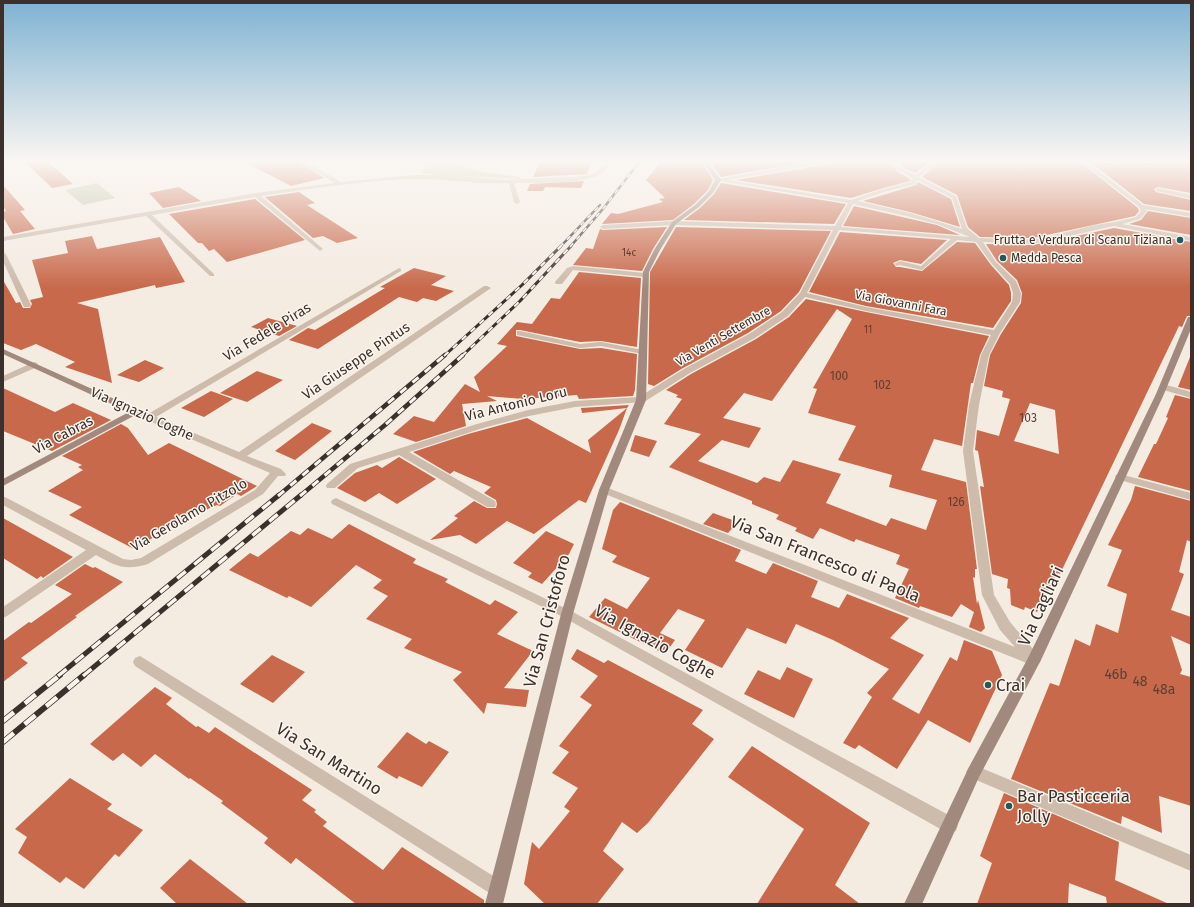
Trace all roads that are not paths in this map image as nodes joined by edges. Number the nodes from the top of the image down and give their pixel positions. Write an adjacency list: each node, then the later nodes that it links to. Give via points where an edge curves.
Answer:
1 (209, 203): 9 (street)
2 (266, 203): 20 (street)
3 (700, 203): 11 (street, Via San Cristoforo)
4 (850, 203): 14 (street, Via Venti Settembre)
5 (858, 203): 15 (street, via 901,212)
6 (957, 203): 15 (street, via 960,218)
7 (1137, 203): 8 (street)
8 (1141, 206): 10 (street); 12 (street, via 1144,211 1138,218)
9 (148, 214): 17 (street); 25 (street)
10 (1191, 215)
11 (674, 223): 13 (street); 14 (street); 24 (street, Via San Cristoforo)
12 (1114, 224): 18 (street); 19 (street, via 1032,242)
13 (602, 227)
14 (837, 229): 16 (street); 28 (street, Via Venti Settembre)
15 (969, 234): 19 (street)
16 (956, 238): 19 (street); 22 (street, via 922,268)
17 (3, 239)
18 (1191, 239)
19 (978, 240): 32 (street, via 994,263 1013,283 1016,293 1016,302)
20 (320, 249)
21 (3, 254): 29 (street)
22 (897, 264)
23 (399, 270): 41 (street, Via Fedele Piras)
24 (645, 275): 26 (street, via 573,268 569,269); 34 (street, Via San Cristoforo)
25 (212, 276)
26 (559, 282)
27 (487, 288): 43 (street, Via Giuseppe Pintus)
28 (803, 294): 32 (street, Via Giovanni Fara, via 866,309); 39 (street, Via Venti Settembre, via 785,314 752,336 687,371)
29 (27, 305)
30 (1191, 319): 37 (street, Via Cagliari)
31 (520, 333): 34 (street, via 580,346 601,344)
32 (996, 333): 56 (street, via 985,355 974,405 968,451 988,595 1005,626)
33 (3, 351): 35 (street, Via Ignazio Coghe)
34 (643, 352): 39 (street, Via San Cristoforo)
35 (34, 365): 36 (street); 40 (street, Via Ignazio Coghe)
36 (3, 379)
37 (1163, 387): 38 (street); 45 (street, Via Cagliari)
38 (1191, 395)
39 (641, 400): 42 (street, Via Antonio Loru, via 576,404 528,413); 48 (street, Via San Cristoforo)
40 (136, 412): 41 (street, Via Ignazio Coghe); 46 (street, Via Cabras)
41 (149, 417): 43 (street, Via Ignazio Coghe)
42 (400, 451): 47 (street, Via Antonio Loru, via 354,466); 52 (street)
43 (240, 456): 44 (street, Via Ignazio Coghe)
44 (280, 473): 53 (street, Via Gerolamo Pitzolo, via 259,492 144,561 121,563)
45 (1120, 477): 49 (street); 56 (street, Via Cagliari)
46 (3, 484)
47 (331, 486)
48 (604, 490): 55 (street, Via San Cristoforo); 56 (street, Via San Francesco di Paola)
49 (1191, 497)
50 (3, 500): 53 (street, Via Gerolamo Pitzolo)
51 (336, 502): 55 (street, Via Ignazio Coghe)
52 (491, 504)
53 (94, 550): 54 (street)
54 (3, 613)
55 (566, 614): 59 (street, Via Ignazio Coghe); 61 (street, Via San Cristoforo)
56 (1034, 660): 58 (street, Via Cagliari)
57 (140, 662): 61 (street, Via San Martino)
58 (974, 772): 59 (street, Via Cagliari); 60 (street)
59 (950, 825): 63 (street, Via Cagliari)
60 (1191, 864)
61 (497, 888): 62 (street, Via San Cristoforo)
62 (494, 904)
63 (913, 904)

